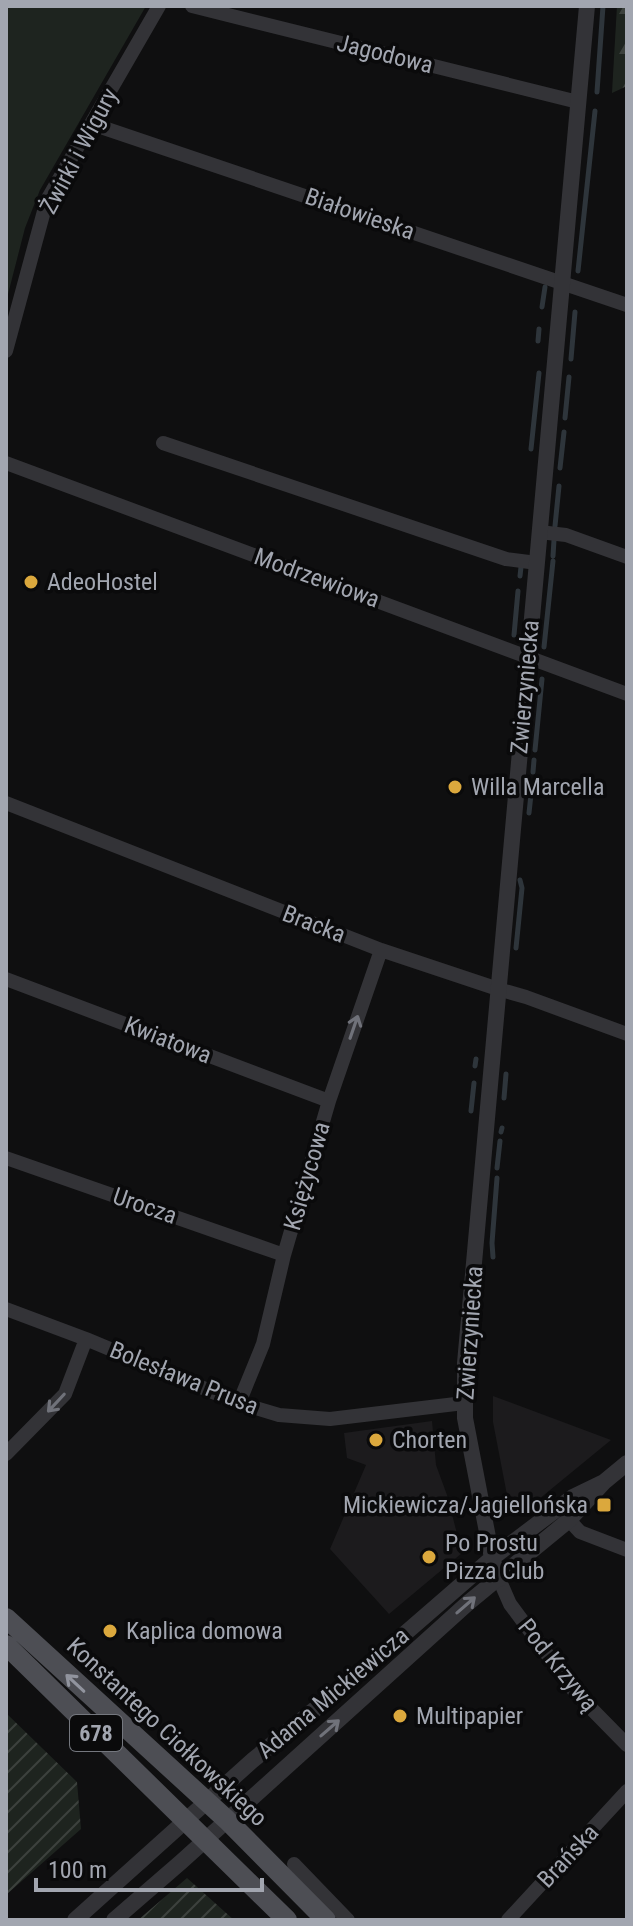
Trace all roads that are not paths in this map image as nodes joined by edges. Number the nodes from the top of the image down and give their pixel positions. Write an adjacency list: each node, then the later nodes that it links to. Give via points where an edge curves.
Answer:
1 (159, 6): 5 (street, Żwirki i Wigury)
2 (192, 6): 4 (street, Jagodowa)
3 (587, 6): 4 (street, Zwierzyniecka)
4 (578, 102): 6 (street, Zwierzyniecka)
5 (92, 124): 6 (street, Białowieska); 8 (street, Żwirki i Wigury, via 47,200)
6 (562, 282): 7 (street, Białowieska); 11 (street, Zwierzyniecka)
7 (627, 305)
8 (6, 351)
9 (163, 443): 13 (street, via 506,559)
10 (6, 463): 14 (street, Modrzewiowa)
11 (539, 532): 12 (street, via 566,535); 13 (street, Zwierzyniecka)
12 (627, 557)
13 (537, 563): 14 (street, Zwierzyniecka)
14 (528, 656): 15 (street, Modrzewiowa); 19 (street, Zwierzyniecka)
15 (627, 694)
16 (6, 803): 17 (street, Bracka)
17 (381, 950): 19 (street, Bracka); 21 (street, Księżycowa, one-way to 17)
18 (6, 979): 21 (street, Kwiatowa)
19 (498, 989): 20 (street, Bracka); 27 (street, Zwierzyniecka)
20 (627, 1034)
21 (329, 1101): 23 (street, Księżycowa)
22 (6, 1158): 23 (street, Urocza)
23 (284, 1255): 26 (street, Księżycowa, via 263,1344)
24 (6, 1309): 25 (street, Bolesława Prusa)
25 (86, 1339): 26 (street, Bolesława Prusa); 28 (street, one-way to 28, via 65,1394)
26 (239, 1403): 27 (street, Bolesława Prusa, via 279,1415 330,1419)
27 (464, 1403): 33 (street, Zwierzyniecka)
28 (6, 1454)
29 (627, 1463): 30 (street, Adama Mickiewicza)
30 (604, 1482): 31 (street, Adama Mickiewicza); 33 (street, Adama Mickiewicza, via 573,1497)
31 (569, 1520): 32 (street, via 580,1532); 34 (street, Adama Mickiewicza)
32 (627, 1550)
33 (492, 1558): 34 (street, Zwierzyniecka); 36 (street, Adama Mickiewicza)
34 (499, 1579): 37 (street, Adama Mickiewicza, one-way to 34); 39 (street, Pod Krzywą, via 510,1604 575,1692)
35 (6, 1618): 40 (main road, Konstantego Ciołkowskiego / 678, one-way to 35)
36 (422, 1619): 37 (street, via 433,1622); 41 (street, Adama Mickiewicza)
37 (435, 1633): 43 (street, Adama Mickiewicza, one-way to 37)
38 (6, 1645): 42 (main road, Konstantego Ciołkowskiego / 678)
39 (627, 1745)
40 (155, 1753): 42 (main road, via 151,1770); 45 (main road, Konstantego Ciołkowskiego / 678)
41 (253, 1760): 43 (street, via 258,1778); 45 (street, Adama Mickiewicza)
42 (135, 1770): 46 (main road, Konstantego Ciołkowskiego / 678)
43 (271, 1779): 47 (street, Adama Mickiewicza)
44 (627, 1791): 58 (street, Brańska)
45 (206, 1801): 46 (street, Adama Mickiewicza); 47 (main road, Konstantego Ciołkowskiego / 678)
46 (186, 1820): 48 (main road, Konstantego Ciołkowskiego / 678); 50 (street, Adama Mickiewicza)
47 (227, 1820): 48 (street, Adama Mickiewicza); 49 (main road, Konstantego Ciołkowskiego / 678)
48 (206, 1840): 51 (street, Adama Mickiewicza); 52 (main road, Konstantego Ciołkowskiego / 678)
49 (285, 1867): 52 (main road, via 260,1875); 56 (main road, Konstantego Ciołkowskiego / 678); 57 (street, Konstantego Ciołkowskiego)
50 (132, 1869): 51 (street, via 146,1871); 53 (street, Adama Mickiewicza)
51 (151, 1888): 54 (street, Adama Mickiewicza)
52 (259, 1893): 55 (main road, Konstantego Ciołkowskiego / 678)
53 (75, 1920)
54 (114, 1920)
55 (287, 1920)
56 (326, 1920)
57 (348, 1920)
58 (508, 1920)

